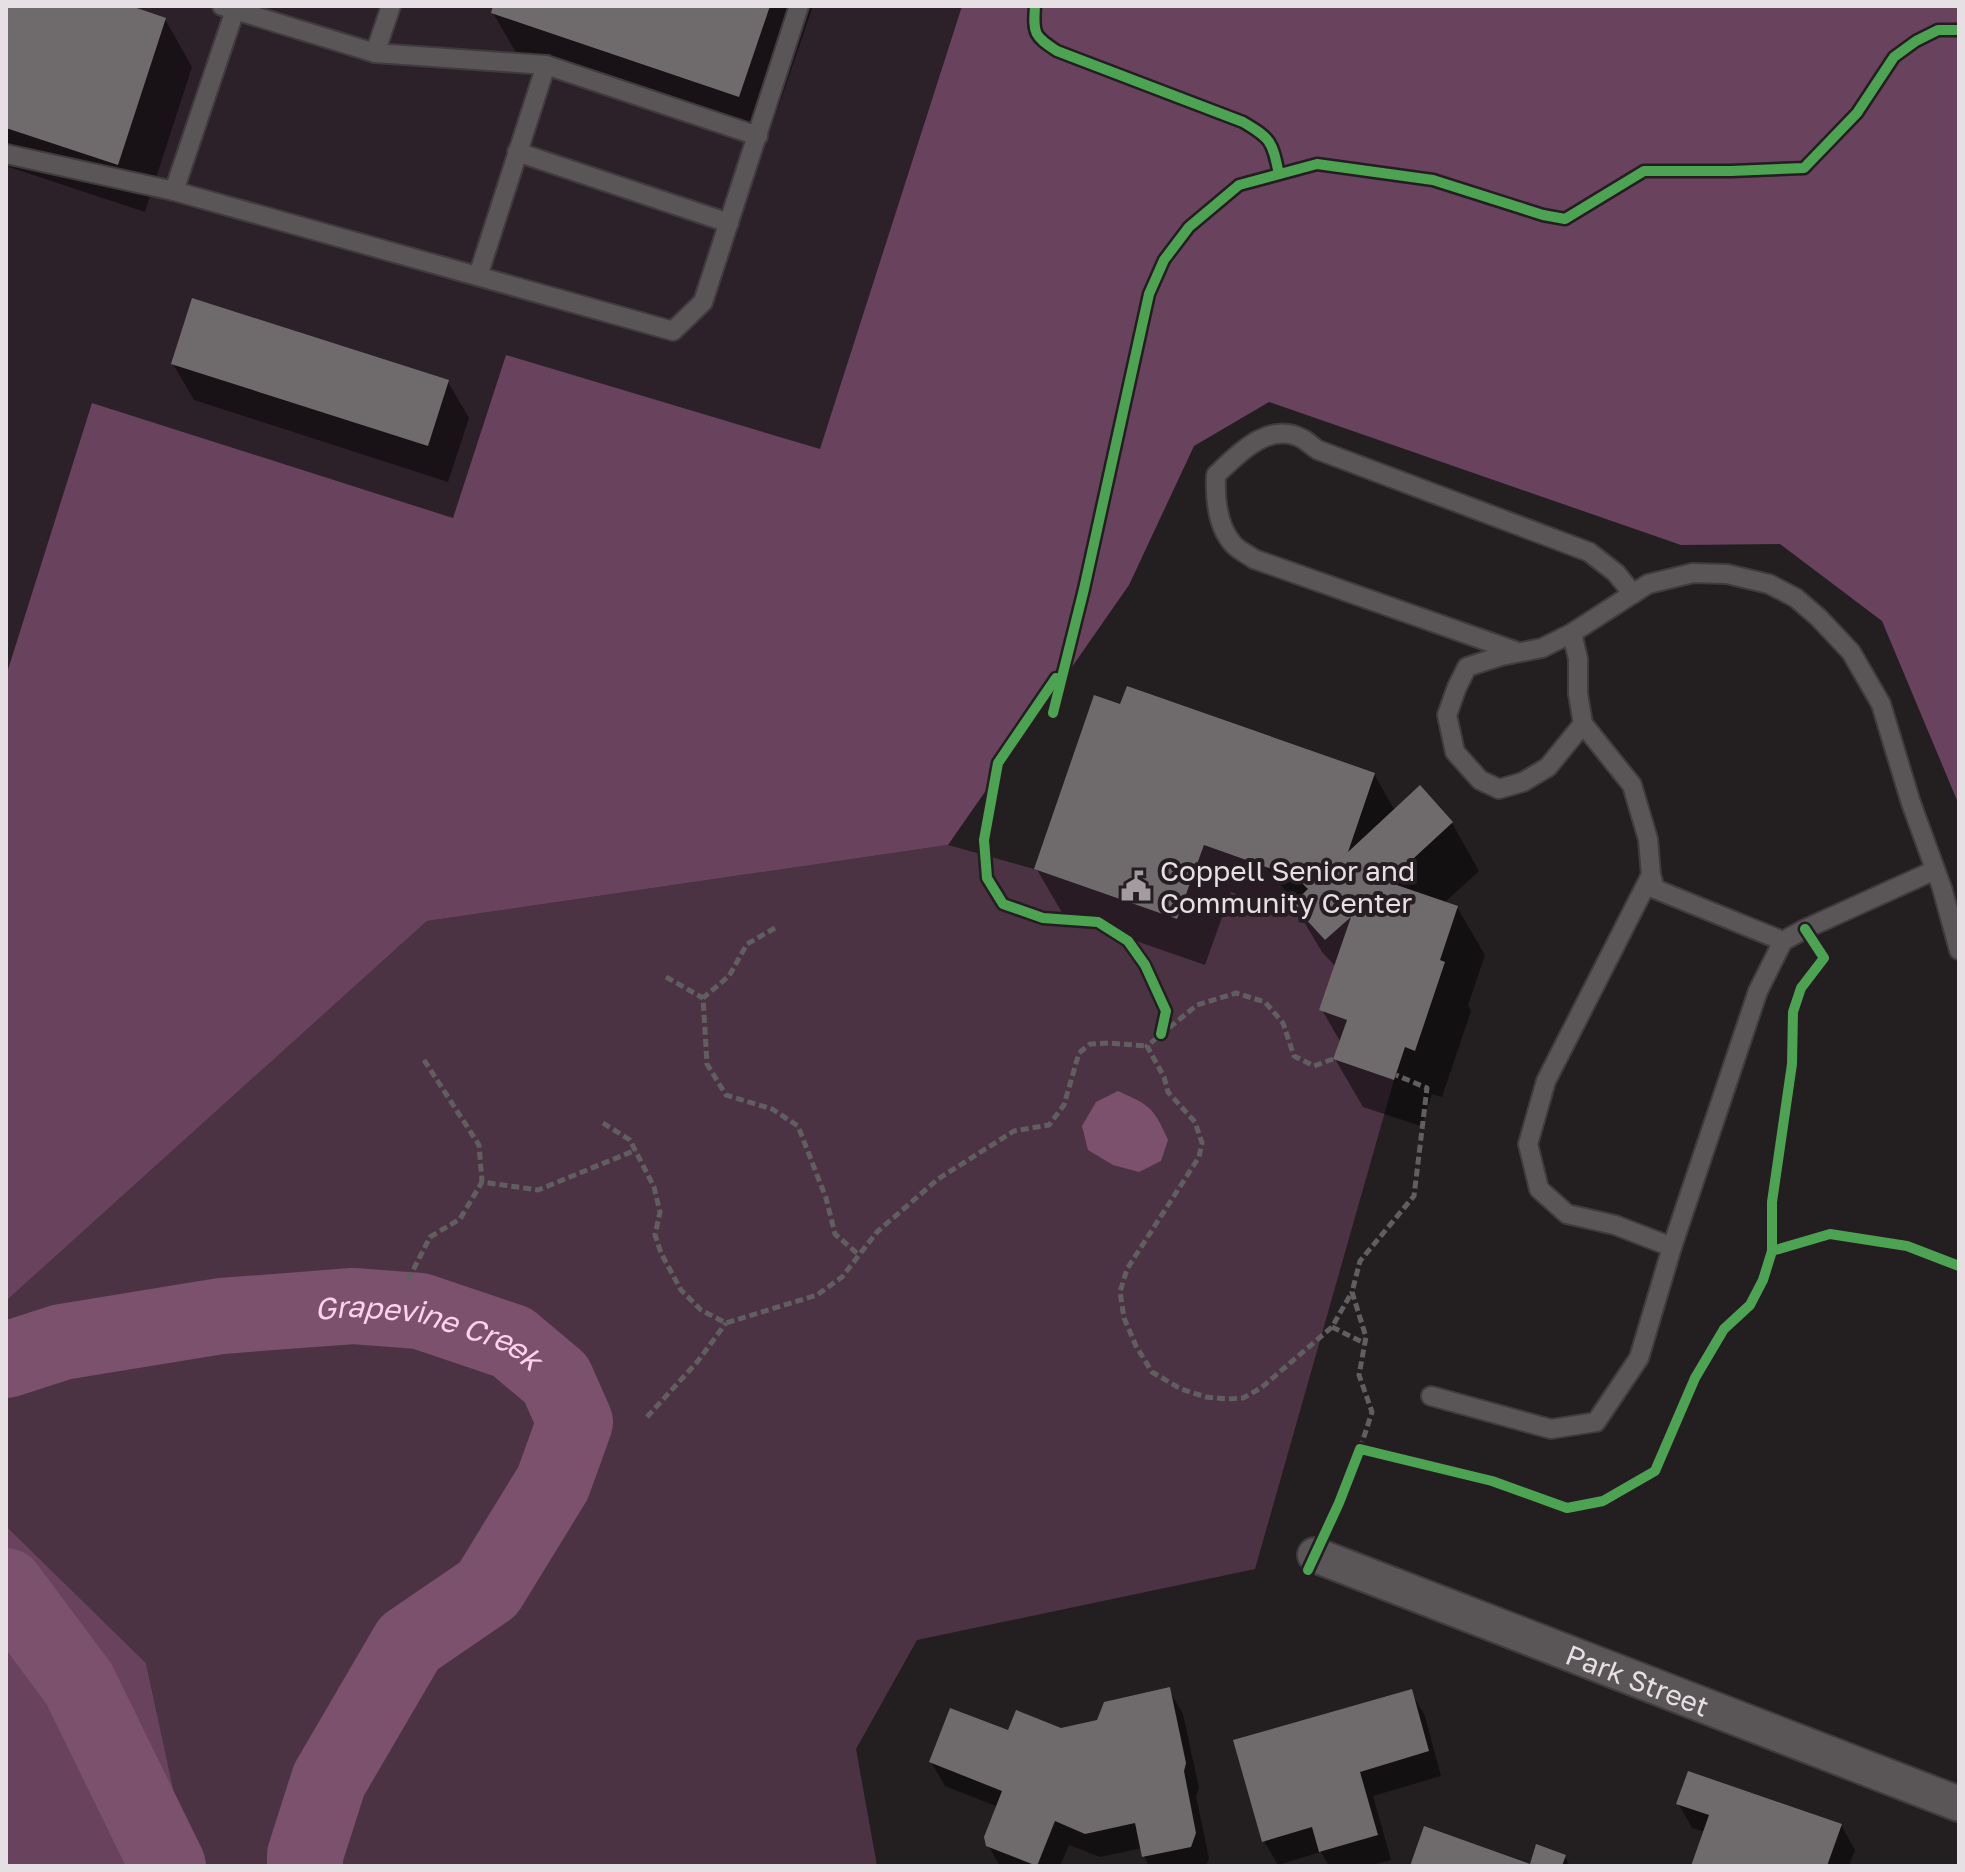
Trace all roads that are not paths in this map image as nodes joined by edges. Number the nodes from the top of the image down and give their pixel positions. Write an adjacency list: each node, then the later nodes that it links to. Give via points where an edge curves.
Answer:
1 (391, 6): 4 (lane)
2 (799, 6): 6 (lane)
3 (228, 8): 4 (lane); 9 (lane)
4 (375, 53): 5 (lane)
5 (546, 65): 6 (lane); 7 (lane)
6 (758, 136): 10 (lane)
7 (517, 152): 10 (lane); 11 (lane)
8 (6, 154): 9 (lane)
9 (174, 191): 11 (lane)
10 (729, 223): 11 (lane, via 703,302 673,331)
11 (478, 276)
12 (1633, 594): 13 (lane); 14 (lane, via 1589,552 1318,450 1301,438 1267,436 1244,448 1216,475 1215,497 1223,525 1233,543 1254,559); 16 (lane, via 1648,584 1693,573 1727,574 1769,584 1819,618 1851,652 1881,704)
13 (1572, 633): 14 (lane); 15 (lane)
14 (1520, 652): 15 (lane, via 1467,667 1447,715 1455,752 1480,780 1499,789 1548,767)
15 (1583, 724): 17 (lane, via 1632,785 1648,839)
16 (1935, 870): 18 (lane); 19 (lane)
17 (1651, 875): 18 (lane, via 1655,889); 20 (lane, via 1546,1081 1528,1144 1539,1189 1567,1214)
18 (1783, 941): 20 (lane, via 1758,991)
19 (1959, 950)
20 (1672, 1247): 21 (lane, via 1639,1358 1596,1422 1551,1429)
21 (1431, 1396)
22 (1315, 1555): 23 (street, Park Street)
23 (1959, 1804)

